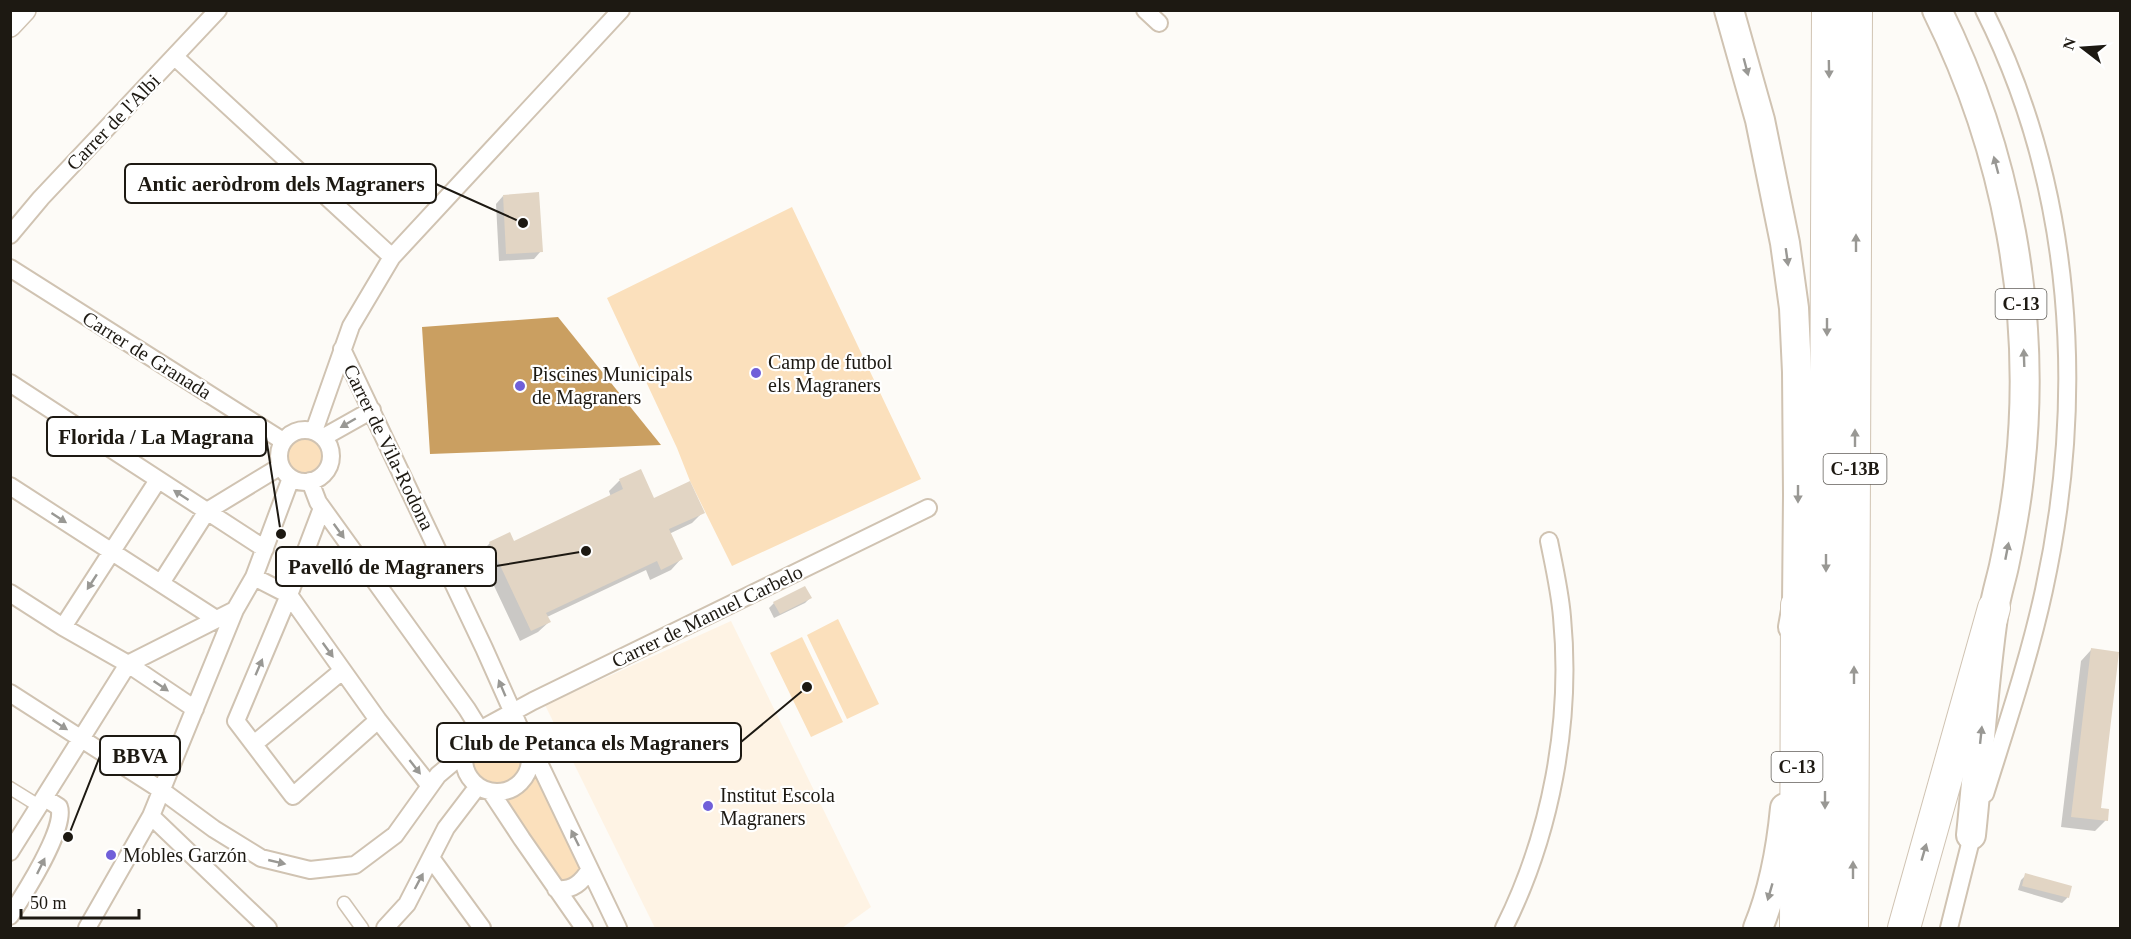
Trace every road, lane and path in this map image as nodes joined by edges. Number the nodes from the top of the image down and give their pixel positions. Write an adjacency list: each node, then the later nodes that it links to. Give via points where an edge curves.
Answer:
1 (25, 10): 11 (street)
2 (218, 10): 12 (street, Carrer de l'Albi)
3 (621, 10): 14 (street)
4 (1145, 10): 10 (street)
5 (1729, 10): 35 (highway, C-13, one-way to 35, via 1762,131 1793,300)
6 (1828, 10): 74 (highway, C-13B, one-way to 74)
7 (1856, 10): 75 (highway, C-13B, one-way to 7)
8 (1937, 10): 36 (highway, C-13, one-way to 8, via 2020,465 2025,396 2022,315 2013,243 1998,173 1970,84)
9 (1984, 10): 57 (street, via 2016,88 2045,182 2063,290 2068,403 2060,496 2044,589 2024,668)
10 (1159, 23)
11 (10, 26)
12 (175, 57): 13 (street, Carrer de l'Albi); 14 (street)
13 (10, 236)
14 (392, 257): 16 (street, via 351,326)
15 (10, 268): 20 (street, Carrer de Granada)
16 (342, 349): 18 (street, Carrer de Vila-Rodona); 19 (street)
17 (10, 383): 22 (street)
18 (372, 410): 19 (street, Carrer de Vila-Rodona, one-way to 19); 44 (street, Carrer de Vila-Rodona, one-way to 18)
19 (319, 434): 20 (street, via 300,430); 23 (street, via 330,447 330,463 325,473)
20 (284, 441): 21 (street, via 279,456)
21 (286, 472): 23 (street, via 300,482); 27 (street); 29 (street)
22 (158, 480): 27 (street, one-way to 22); 30 (street)
23 (310, 481): 25 (street)
24 (10, 486): 30 (street, one-way to 30)
25 (322, 508): 34 (street); 46 (street, one-way to 46)
26 (928, 508): 44 (street, Carrer de Manuel Carbelo)
27 (207, 512): 29 (street); 32 (street)
28 (1549, 541): 71 (street, via 1562,618 1563,721 1541,827)
29 (265, 549): 31 (street)
30 (111, 552): 32 (street); 39 (street, one-way to 39)
31 (254, 577): 34 (street); 37 (street)
32 (161, 584): 38 (street)
33 (10, 593): 39 (street)
34 (288, 595): 41 (street, one-way to 41); 48 (street, one-way to 34, via 236,721)
35 (1797, 605): 72 (highway, one-way to 72, via 1789,651 1787,784 1782,836); 73 (highway, C-13)
36 (1994, 608): 57 (highway, one-way to 36); 76 (highway, C-13, one-way to 36)
37 (235, 610): 38 (street); 43 (street)
38 (216, 619): 40 (street)
39 (63, 627): 40 (street)
40 (128, 664): 43 (street, one-way to 43); 47 (street)
41 (342, 671): 45 (street); 48 (street)
42 (10, 693): 47 (street, one-way to 47)
43 (195, 709): 54 (street)
44 (512, 712): 46 (street, Carrer de Manuel Carbelo); 49 (street, Carrer de Vila-Rodona)
45 (378, 720): 48 (street, via 293,796); 51 (street, one-way to 51)
46 (483, 728): 49 (street, via 508,727 521,735); 50 (street, via 469,740)
47 (81, 739): 54 (street); 55 (street)
48 (254, 744)
49 (527, 745): 53 (street, via 530,763 524,777 513,788 499,792); 60 (street, Carrer de Vila-Rodona, one-way to 49)
50 (463, 754): 51 (street); 53 (street, via 467,776)
51 (430, 786): 54 (street, one-way to 51, via 261,858 310,870 355,865 395,835)
52 (10, 789): 55 (street)
53 (485, 789): 59 (street, via 446,828); 61 (street)
54 (161, 790): 56 (street)
55 (42, 802): 58 (street); 63 (street, one-way to 55, via 41,867 60,818 59,807)
56 (151, 816): 64 (street); 65 (street)
57 (1971, 835): 77 (street)
58 (10, 852)
59 (430, 858): 67 (street, one-way to 59, via 407,904); 68 (street)
60 (590, 869): 61 (street, via 579,884); 70 (street, Carrer de Vila-Rodona)
61 (556, 890): 69 (street)
62 (344, 903): 66 (street)
63 (10, 916)
64 (87, 928)
65 (268, 928)
66 (362, 928)
67 (385, 928)
68 (482, 928)
69 (584, 928)
70 (618, 928)
71 (1504, 928)
72 (1758, 928)
73 (1796, 928)
74 (1824, 928)
75 (1852, 928)
76 (1904, 928)
77 (1949, 928)

